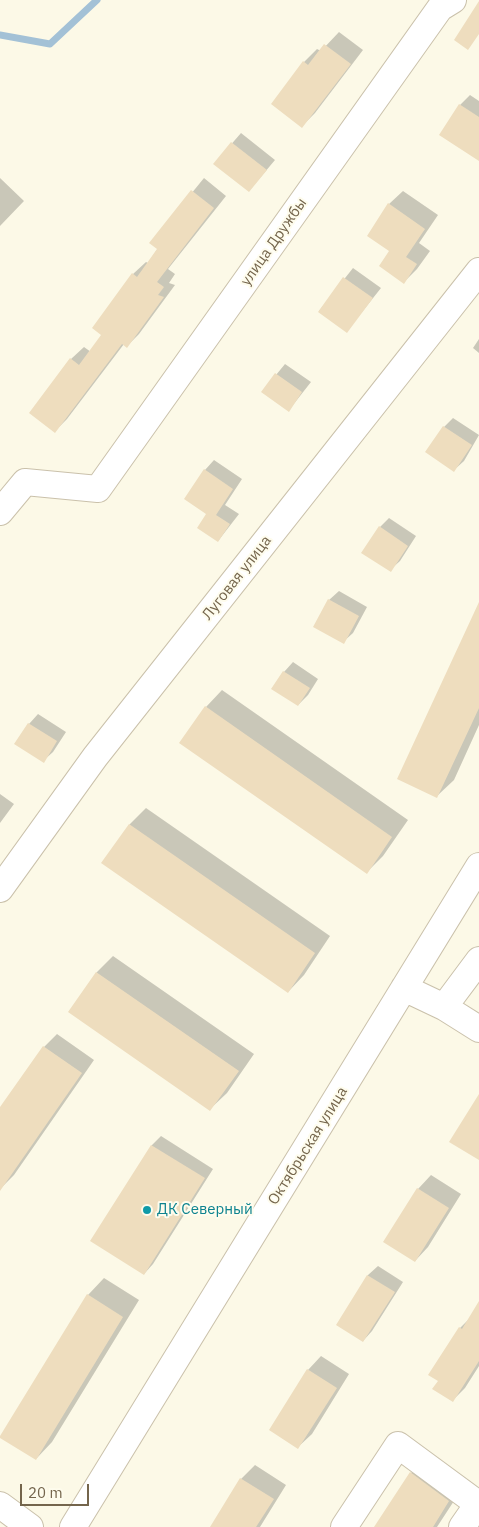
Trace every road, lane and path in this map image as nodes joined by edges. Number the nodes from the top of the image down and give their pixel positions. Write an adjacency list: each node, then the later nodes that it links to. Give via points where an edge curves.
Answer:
1 (453, 0): 3 (street, улица Дружбы, via 440,8 98,489 25,482)
2 (479, 271): 5 (street, Луговая улица, via 95,757)
3 (0, 512)
4 (479, 866): 7 (street, Октябрьская улица)
5 (0, 889)
6 (479, 960): 8 (street)
7 (404, 988): 8 (street); 12 (street, Октябрьская улица)
8 (444, 1007): 9 (street)
9 (479, 1028)
10 (0, 1505): 11 (street)
11 (30, 1527)
12 (73, 1527)
13 (344, 1527): 14 (street, via 398,1445 478,1504)
14 (462, 1527)

